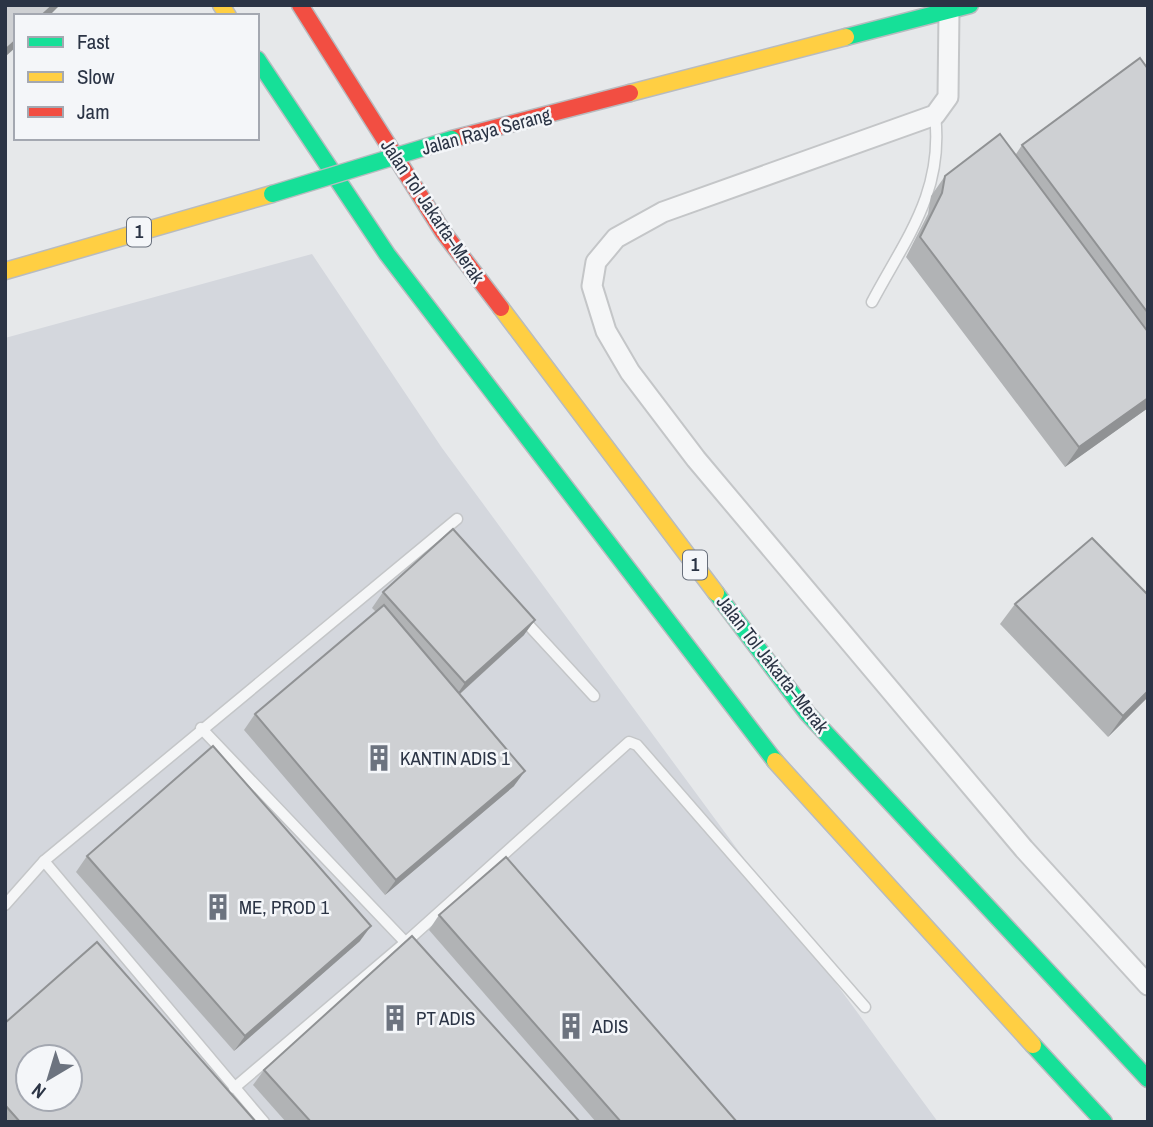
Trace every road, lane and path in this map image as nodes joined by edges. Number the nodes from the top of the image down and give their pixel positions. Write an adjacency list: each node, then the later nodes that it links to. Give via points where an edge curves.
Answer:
1 (300, 5): 20 (highway, Jalan Tol Jakarta–Merak / 1, via 443,232 807,713)
2 (970, 5): 3 (highway, Jalan Raya Serang / 1)
3 (949, 11): 5 (street, via 948,97); 6 (highway, Jalan Raya Serang / 1, bridge, via 899,19 452,139)
4 (259, 63): 23 (highway, via 387,254 763,748)
5 (935, 115): 7 (lane, via 939,147 920,216); 18 (street, via 663,212 616,238 596,261 592,286 606,331 630,372 696,459 1024,849)
6 (5, 271)
7 (872, 302)
8 (457, 519): 9 (lane)
9 (442, 532): 10 (lane); 13 (lane)
10 (451, 542)
11 (514, 609): 12 (lane)
12 (594, 696)
13 (201, 728): 14 (lane); 16 (lane)
14 (44, 861): 15 (lane); 21 (lane)
15 (5, 905)
16 (406, 942): 17 (lane); 19 (lane, via 629,742 637,745); 21 (lane)
17 (414, 952)
18 (1148, 985)
19 (865, 1007)
20 (1148, 1080)
21 (234, 1088): 22 (lane)
22 (264, 1122)
23 (1104, 1122)

